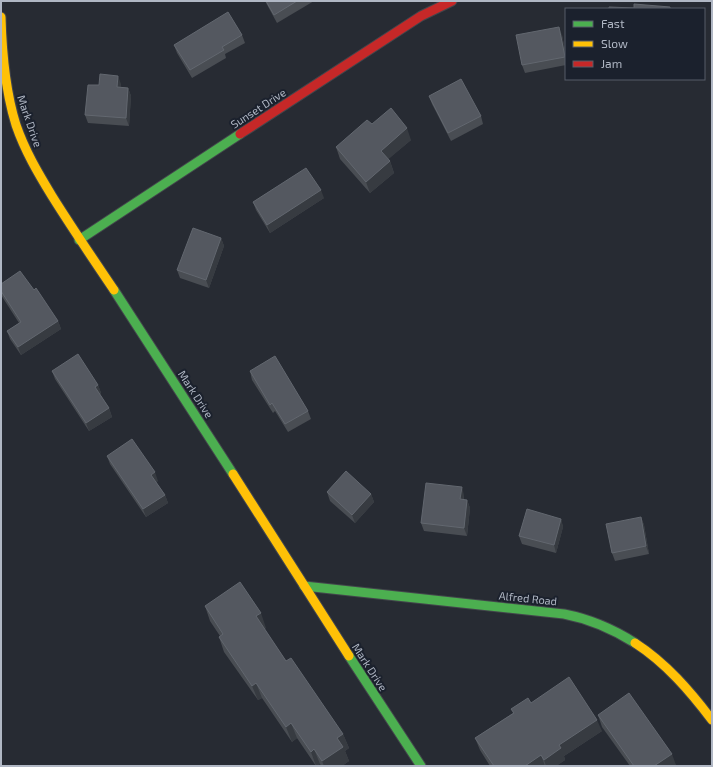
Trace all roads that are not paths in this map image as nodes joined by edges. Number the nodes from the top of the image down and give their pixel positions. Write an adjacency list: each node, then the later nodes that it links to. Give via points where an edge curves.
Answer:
1 (452, 1): 3 (street, Sunset Drive, via 421,16)
2 (1, 17): 3 (street, Mark Drive, via 4,68 9,97 22,141)
3 (80, 240): 4 (street, Mark Drive, via 146,338)
4 (304, 586): 5 (street, Alfred Road, via 556,613 590,621 619,634 664,665 682,682); 6 (street, Mark Drive)
5 (712, 720)
6 (421, 766)

